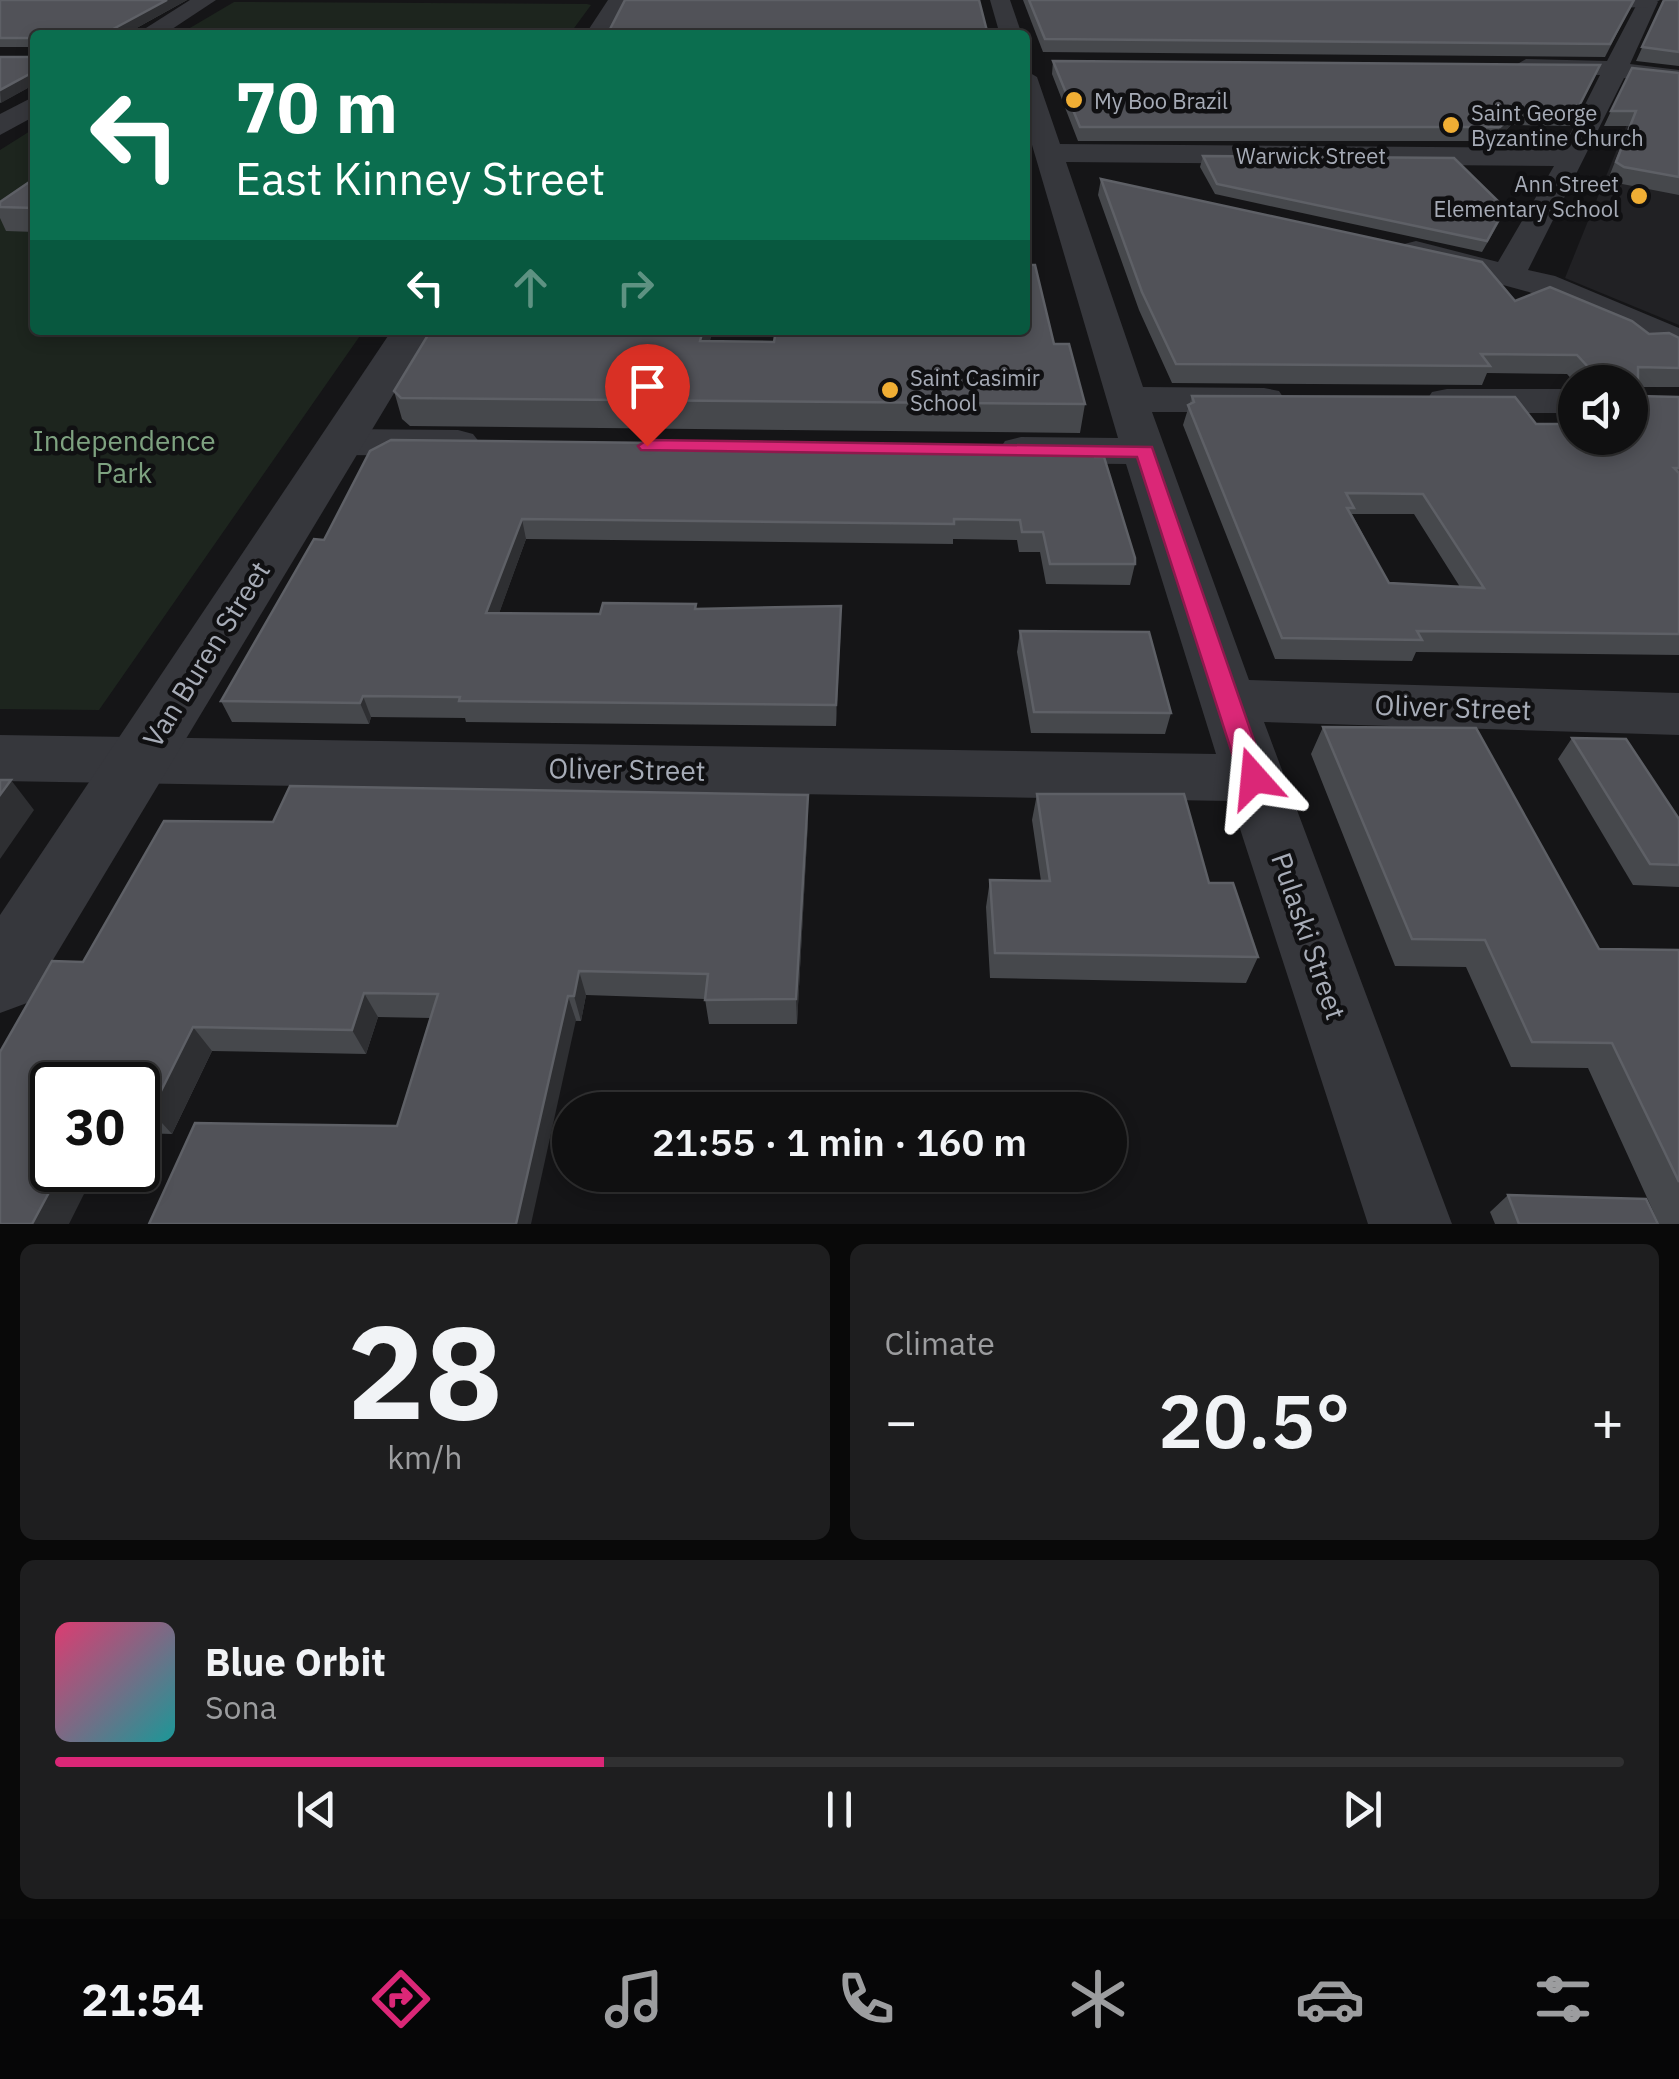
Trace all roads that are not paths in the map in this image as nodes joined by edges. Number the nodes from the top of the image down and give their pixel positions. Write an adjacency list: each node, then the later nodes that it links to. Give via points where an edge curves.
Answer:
1 (205, 0): 6 (street)
2 (619, 0): 7 (street)
3 (1000, 0): 8 (street)
4 (1649, 1): 5 (street); 11 (street)
5 (1531, 2)
6 (155, 30)
7 (601, 30)
8 (1010, 30)
9 (1495, 66): 11 (street)
10 (1030, 68): 16 (street, Pulaski Street)
11 (1618, 69): 12 (street); 15 (street)
12 (1679, 76)
13 (30, 107): 14 (street)
14 (0, 126)
15 (1573, 157): 16 (street, Warwick Street); 19 (street)
16 (1050, 163): 17 (street); 22 (street, Pulaski Street, via 1064,267)
17 (1105, 184)
18 (1388, 245): 19 (street)
19 (1509, 273): 21 (street)
20 (409, 335): 26 (street, Van Buren Street)
21 (1679, 342)
22 (1130, 399): 23 (street); 29 (street, Pulaski Street)
23 (1302, 400)
24 (1400, 400): 25 (street)
25 (1558, 401)
26 (341, 442): 27 (street); 33 (street, Van Buren Street)
27 (498, 444)
28 (988, 450): 29 (street)
29 (1145, 451): 30 (street, Pulaski Street)
30 (1228, 700): 31 (street, Oliver Street); 34 (street, Pulaski Street)
31 (1679, 714)
32 (0, 758): 33 (street, Oliver Street)
33 (140, 759): 34 (street, Oliver Street); 35 (street, Van Buren Street)
34 (1254, 778): 36 (street, Pulaski Street)
35 (0, 979)
36 (1410, 1224)

